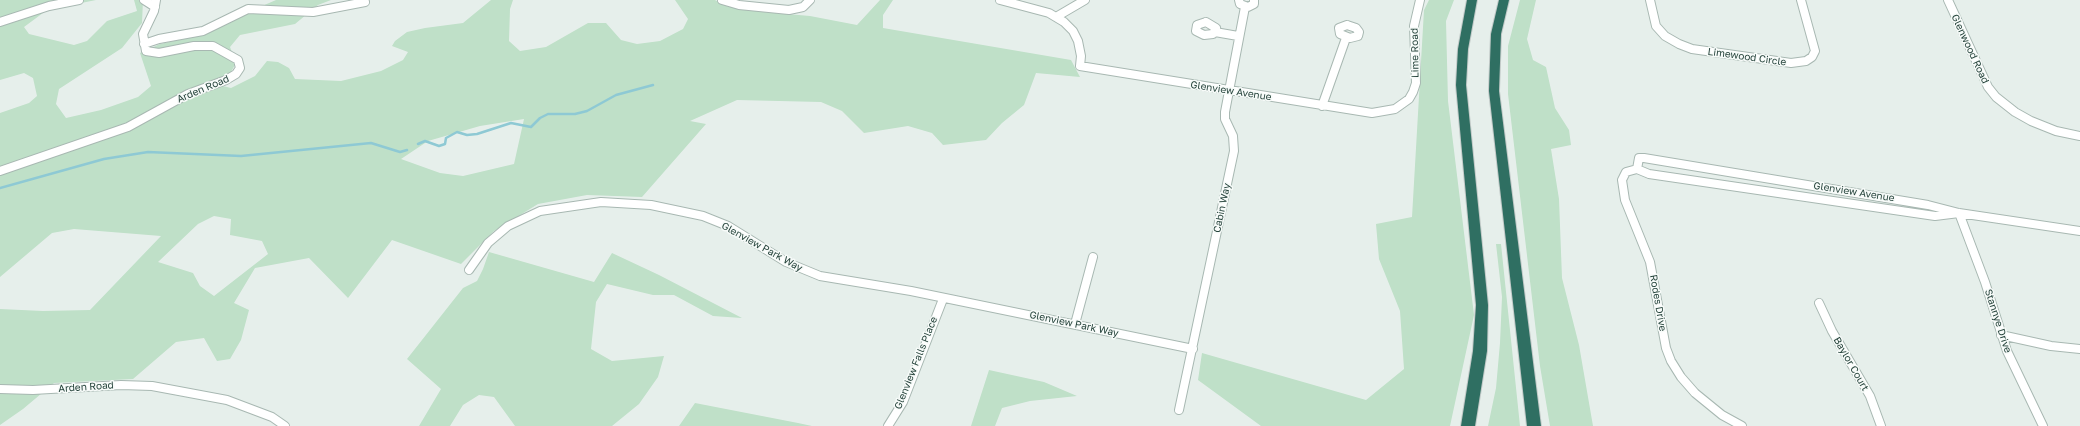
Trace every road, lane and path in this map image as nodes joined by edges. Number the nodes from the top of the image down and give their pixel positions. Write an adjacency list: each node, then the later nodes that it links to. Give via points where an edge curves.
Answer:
1 (79, 0): 19 (street, via 49,6)
2 (144, 0): 16 (street)
3 (722, 0): 4 (street, via 739,5 789,10 803,7)
4 (810, 0)
5 (1000, 0): 18 (street)
6 (1085, 0): 18 (street)
7 (1239, 0): 17 (street, via 1240,4)
8 (1254, 0): 17 (street, via 1252,6)
9 (1420, 0): 26 (street, Lime Road, via 1414,26 1416,83 1413,92 1402,105)
10 (1472, 0): 46 (highway, via 1463,49 1461,85 1482,305 1480,351)
11 (1504, 0): 41 (highway, via 1496,34 1494,91)
12 (1650, 0): 13 (street, Limewood Circle, via 1656,26 1665,36 1679,44 1692,49 1791,63 1806,61 1815,51)
13 (1801, 0)
14 (1948, 0): 27 (street, Glenwood Road, via 1981,74 1996,97 2030,120 2056,131)
15 (365, 2): 23 (street, via 313,12 248,9 203,31)
16 (156, 3): 23 (street, via 143,34)
17 (1245, 6): 21 (street, Cabin Way)
18 (1056, 17): 24 (street, Glenview Avenue, via 1076,36 1080,46 1080,66)
19 (0, 22)
20 (1215, 32): 21 (street)
21 (1238, 36): 24 (street, Cabin Way)
22 (1346, 38): 25 (street)
23 (144, 44): 29 (street, Arden Road, via 146,51 155,53 194,46 213,46 233,55 238,60 240,68 232,78 188,94 128,127)
24 (1228, 90): 25 (street, Glenview Avenue); 39 (street, Cabin Way, via 1225,119 1233,136 1234,151)
25 (1322, 106): 26 (street, Glenview Avenue, via 1358,112)
26 (1383, 112)
27 (2080, 136)
28 (1638, 170): 30 (street, via 1649,174 1935,216); 30 (street, Glenview Avenue, via 1639,158 1644,158 1928,204); 43 (street, Rodes Drive, via 1629,170 1622,180 1631,218 1650,262 1666,348 1687,384 1706,403)
29 (0, 171)
30 (1959, 214): 31 (street, Glenview Avenue); 37 (street, Stannye Drive)
31 (2080, 231)
32 (1093, 258): 36 (street)
33 (470, 270): 34 (street, Glenview Park Way, via 488,243 508,226 524,218 540,211 579,204 622,202 703,216 728,226 786,262 820,276)
34 (943, 298): 36 (street, Glenview Park Way); 45 (street, Glenview Falls Place, via 903,402)
35 (1819, 303): 49 (street, Baylor Court, via 1832,331 1870,396)
36 (1075, 324): 39 (street, Glenview Park Way)
37 (2001, 335): 38 (street, via 2051,346); 50 (street, Stannye Drive, via 2016,374)
38 (2080, 349)
39 (1193, 350): 42 (street, Cabin Way)
40 (0, 389): 44 (street, Arden Road, via 152,386 227,400 272,417)
41 (1530, 394): 47 (highway); 48 (highway)
42 (1179, 410)
43 (1736, 425)
44 (285, 426)
45 (888, 426)
46 (1468, 426)
47 (1534, 426)
48 (1538, 426)
49 (1881, 426)
50 (2042, 426)

